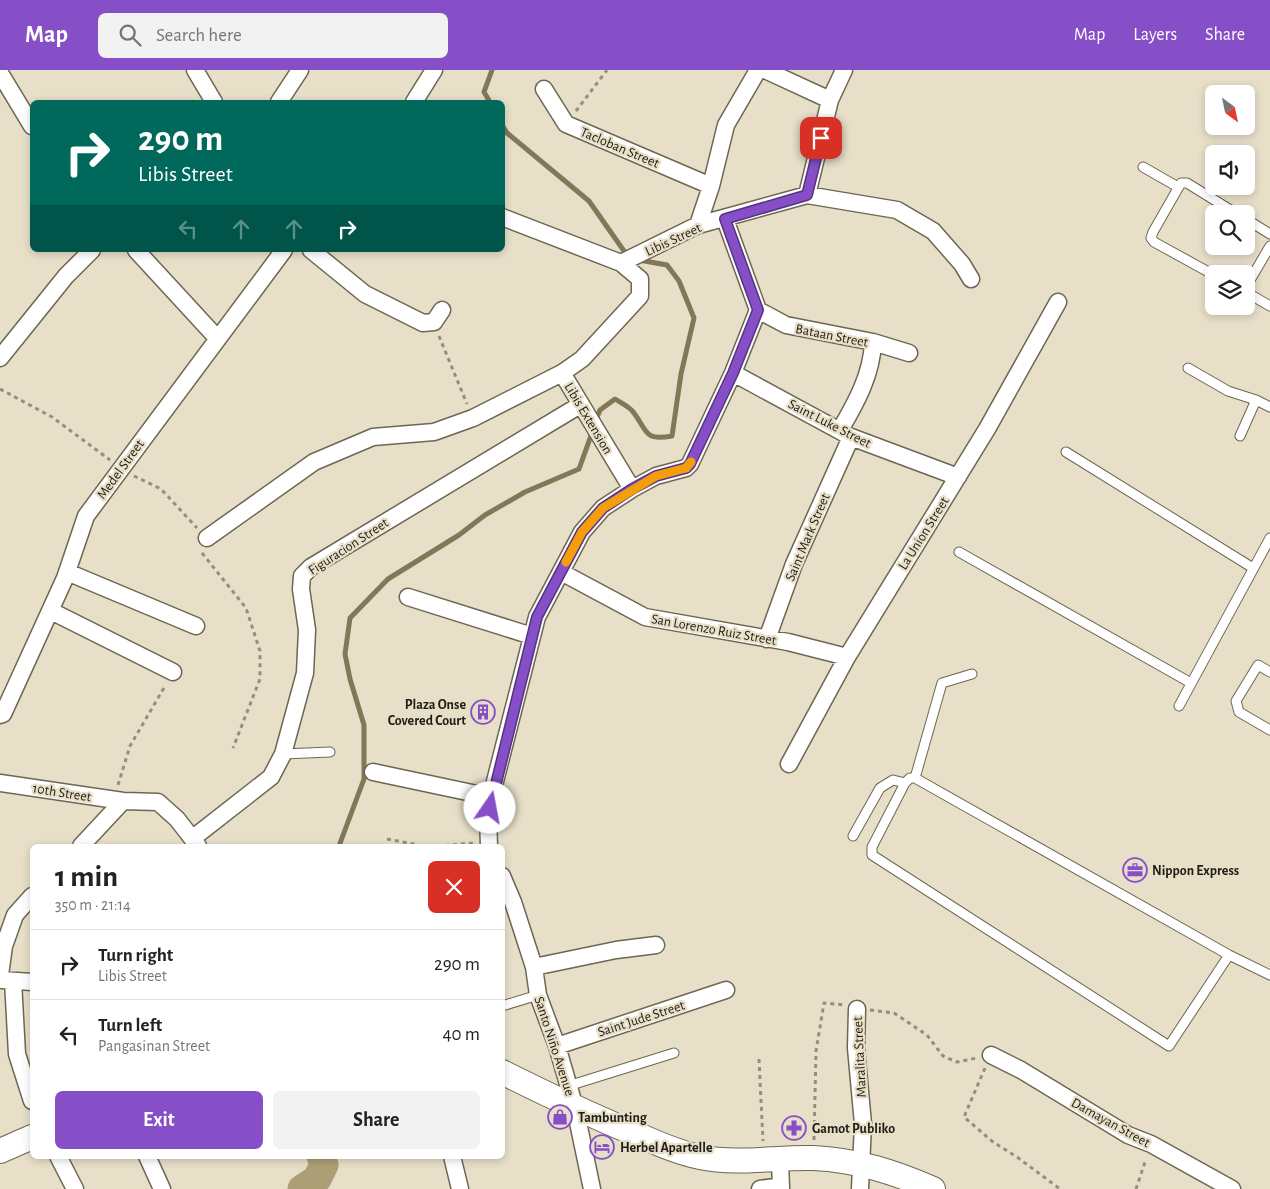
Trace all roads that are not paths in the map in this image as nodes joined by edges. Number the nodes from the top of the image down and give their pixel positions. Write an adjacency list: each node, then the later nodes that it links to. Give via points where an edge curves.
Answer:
1 (195, 70): 9 (street)
2 (300, 70): 10 (street)
3 (434, 70): 11 (street)
4 (758, 70): 15 (street, via 726,124)
5 (765, 70): 12 (street)
6 (844, 70): 12 (street)
7 (0, 73): 13 (street)
8 (544, 89): 15 (street, Tacloban Street, via 566,124)
9 (213, 100)
10 (280, 100)
11 (415, 100)
12 (830, 100): 17 (street)
13 (30, 123)
14 (1143, 167): 16 (lane)
15 (711, 186): 21 (street)
16 (1178, 187): 18 (lane, via 1187,183); 30 (lane, via 1151,238)
17 (807, 195): 20 (street, Libis Street); 32 (street, Libis Street, via 897,210 933,231)
18 (1222, 205)
19 (505, 218): 29 (street)
20 (725, 219): 21 (street, Libis Street); 36 (street)
21 (698, 225): 29 (street, Libis Street)
22 (1255, 225): 23 (lane)
23 (1270, 234)
24 (1270, 246): 31 (lane)
25 (90, 252): 41 (street, via 66,276)
26 (138, 252): 38 (street)
27 (282, 252): 38 (street, Medel Street)
28 (313, 252): 37 (street, via 364,294 423,323)
29 (621, 264): 43 (street, Libis Extension, via 640,280 640,296 582,359)
30 (1205, 269)
31 (1255, 272)
32 (971, 279)
33 (1255, 297): 35 (lane)
34 (1058, 302): 51 (street, La Union Street)
35 (1270, 306)
36 (758, 310): 39 (street, Bataan Street, via 786,325); 44 (street)
37 (438, 316)
38 (217, 338): 57 (street, Medel Street, via 86,516)
39 (873, 342): 40 (street, Bataan Street); 48 (street, Saint Mark Street, via 870,367)
40 (909, 353)
41 (0, 358)
42 (1188, 368): 45 (lane, via 1228,391)
43 (562, 373): 46 (street, Libis Extension); 53 (street, via 473,418 434,432 374,437 314,462)
44 (733, 373): 48 (street, Saint Luke Street); 52 (street, via 690,464)
45 (1256, 400): 47 (lane); 49 (lane)
46 (580, 405): 52 (street, Libis Extension); 73 (street, Figuracion Street, via 311,567 302,576 307,630 305,673)
47 (1270, 407)
48 (845, 433): 51 (street, Saint Luke Street); 63 (street, Saint Mark Street)
49 (1240, 436)
50 (1066, 452): 56 (lane)
51 (958, 477): 64 (street, La Union Street)
52 (632, 489): 58 (street, via 603,508 582,532)
53 (207, 538)
54 (1270, 538): 56 (lane)
55 (959, 552): 68 (lane)
56 (1253, 568): 68 (lane)
57 (67, 572): 60 (street, Medel Street); 61 (street)
58 (560, 572): 62 (street, via 537,617); 63 (street, San Lorenzo Ruiz Street, via 645,617)
59 (408, 597): 62 (street)
60 (51, 611): 65 (street); 70 (street, Medel Street)
61 (196, 626)
62 (532, 636): 79 (street)
63 (767, 639): 64 (street, San Lorenzo Ruiz Street)
64 (847, 656): 74 (street, La Union Street)
65 (173, 672)
66 (1270, 672): 71 (lane, via 1258,665 1236,701 1239,712)
67 (972, 674): 76 (lane, via 942,683)
68 (1191, 683): 69 (lane)
69 (1179, 706)
70 (1, 715)
71 (1270, 730)
72 (330, 752): 73 (lane)
73 (283, 754): 82 (street, Figuracion Street, via 271,776)
74 (789, 764)
75 (373, 772): 79 (street)
76 (915, 778): 78 (lane); 89 (lane)
77 (0, 783): 80 (street, 10th Street)
78 (904, 783): 81 (lane, via 893,780 880,788); 89 (lane, via 872,847 872,856 1169,1046)
79 (491, 797): 84 (street)
80 (119, 801): 82 (street, 10th Street, via 158,802 167,808); 83 (street)
81 (853, 836)
82 (195, 842)
83 (83, 844)
84 (489, 844)
85 (505, 890): 87 (street, Santo Niño Avenue)
86 (30, 898): 92 (street, via 15,915 4,946)
87 (508, 904): 90 (street, Santo Niño Avenue)
88 (656, 945): 90 (street)
89 (1229, 955): 91 (lane)
90 (534, 967): 95 (street, Santo Niño Avenue)
91 (1270, 975)
92 (4, 979): 93 (street); 102 (street, via 16,1054)
93 (30, 982)
94 (726, 990): 98 (street, Saint Jude Street)
95 (538, 995): 96 (lane); 98 (street, Santo Niño Avenue)
96 (505, 1005)
97 (856, 1009): 110 (street, Maralita Street, via 863,1124)
98 (557, 1046): 103 (street, Santo Niño Avenue)
99 (674, 1053): 103 (lane)
100 (992, 1055): 119 (street, Damayan Street, via 1128,1134)
101 (505, 1073): 103 (main road)
102 (30, 1095)
103 (572, 1097): 109 (main road, via 671,1148 701,1157); 115 (street, Santo Niño Avenue)
104 (30, 1138): 105 (main road)
105 (0, 1151)
106 (60, 1159): 112 (street)
107 (148, 1159): 113 (street)
108 (453, 1159): 114 (street)
109 (772, 1159): 110 (main road, via 814,1158); 111 (street)
110 (859, 1164): 117 (street, Maralita Street); 118 (main road, via 893,1171)
111 (781, 1187): 116 (street)
112 (75, 1189)
113 (162, 1189)
114 (460, 1189)
115 (592, 1189)
116 (760, 1189)
117 (860, 1189)
118 (933, 1189)
119 (1232, 1189)

